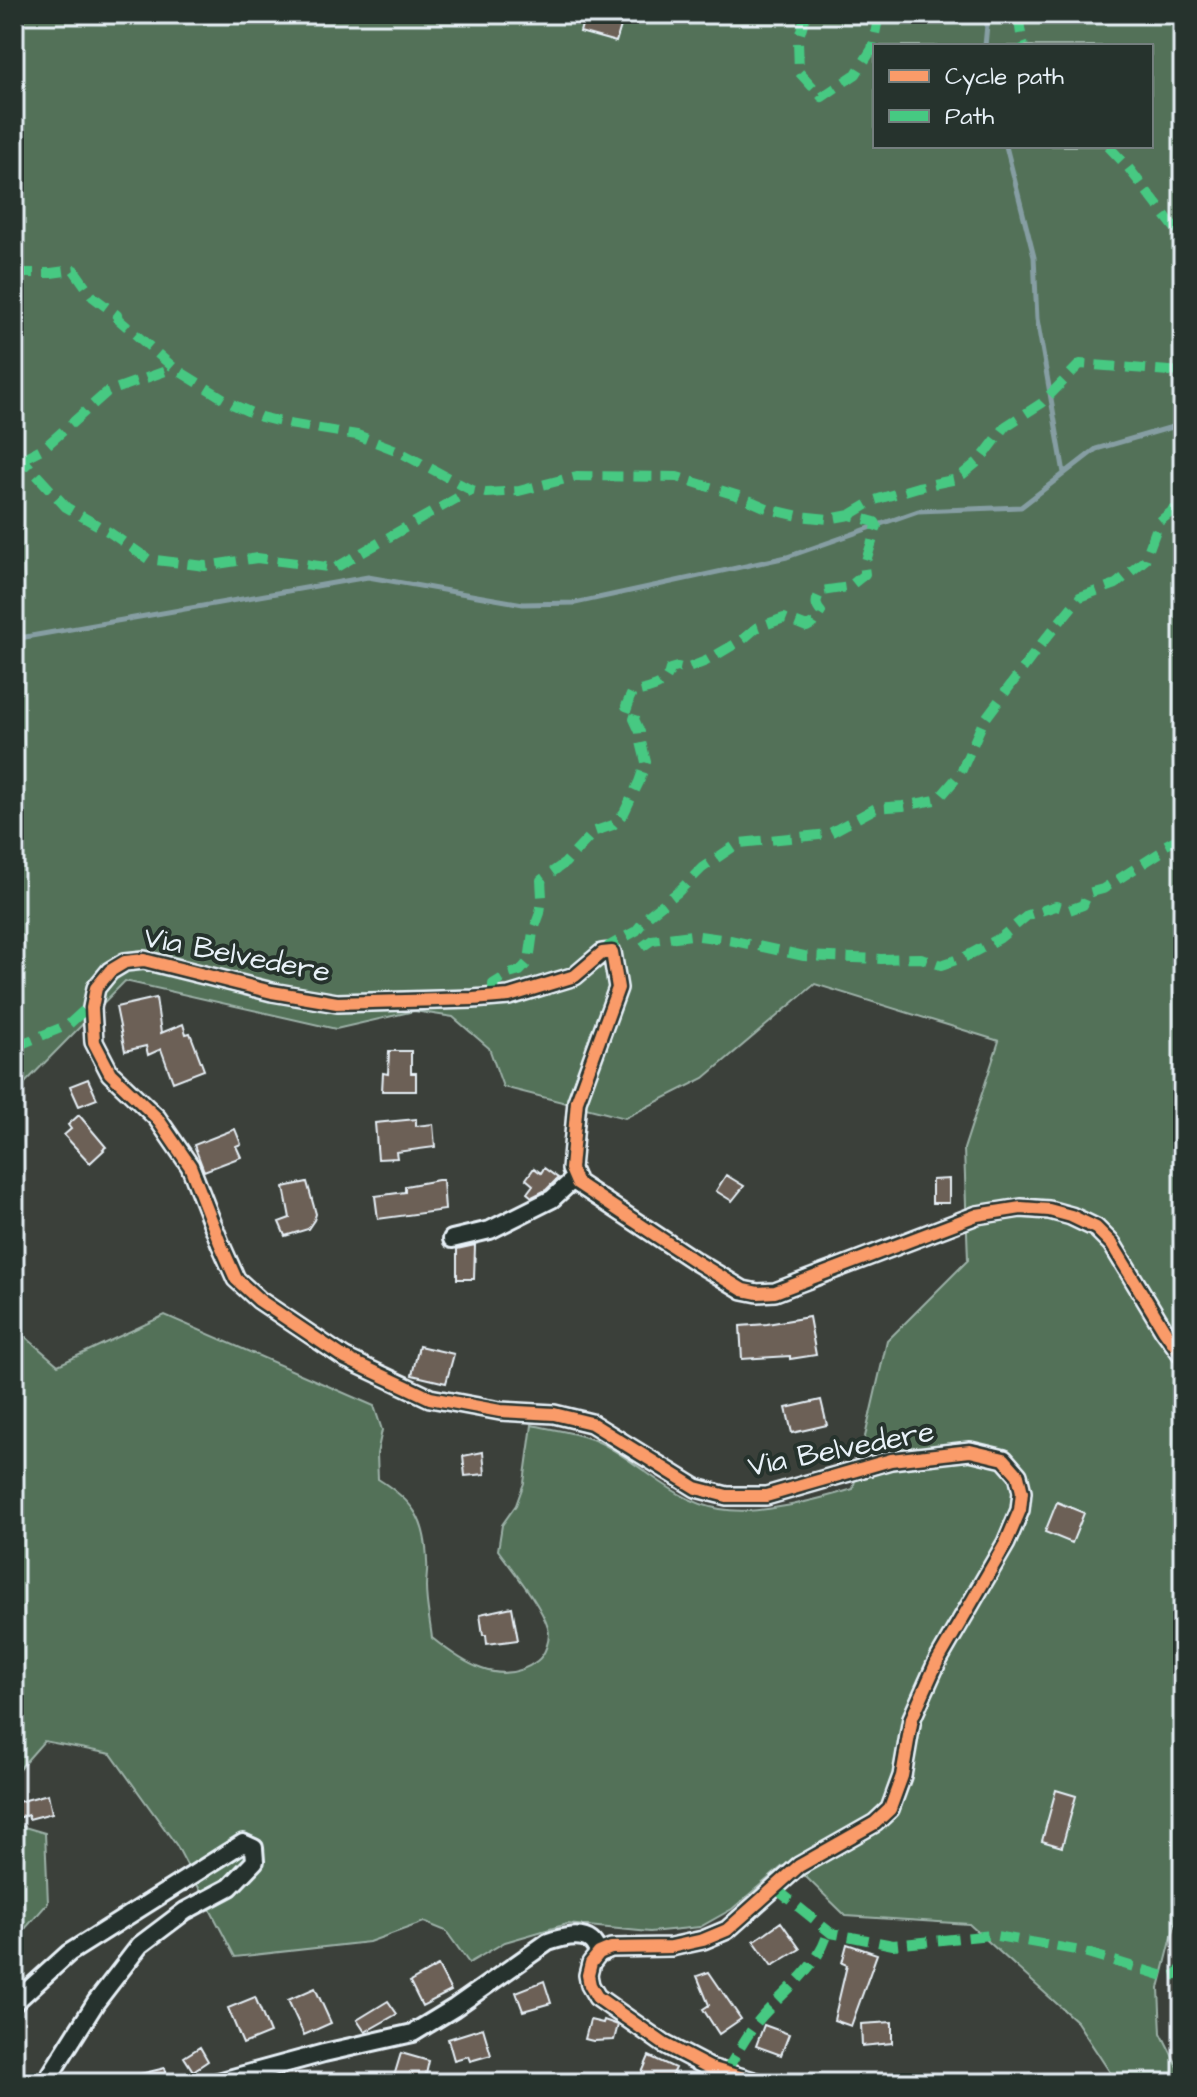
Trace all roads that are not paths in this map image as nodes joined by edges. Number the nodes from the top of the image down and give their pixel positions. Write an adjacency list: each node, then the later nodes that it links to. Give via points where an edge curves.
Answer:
1 (575, 1178): 2 (street, via 552,1199 490,1230); 3 (street, via 695,1261 743,1290 758,1293 775,1292 977,1215 1021,1208 1071,1216 1096,1228 1112,1244); 4 (street, Via Belvedere, via 571,1169 577,1101 618,988 612,952 602,953 575,976 509,996 473,999 337,1003 144,960 125,962 96,988 94,1042 110,1073 157,1118 190,1166 236,1279 345,1358 430,1398 591,1423 696,1488 727,1496 766,1496 891,1460 970,1451 1004,1459 1018,1475 1020,1510 912,1718 890,1809 799,1866 727,1930 671,1947)
2 (452, 1239)
3 (1183, 1356)
4 (599, 1953): 7 (street, via 591,1941 562,1937 413,2033); 8 (street, via 588,1975 597,1997 675,2050 710,2068)
5 (14, 2003): 6 (street, via 69,1953 113,1924 243,1843 254,1848 255,1861 230,1887 185,1911 140,1945)
6 (45, 2083)
7 (214, 2083)
8 (760, 2083)

